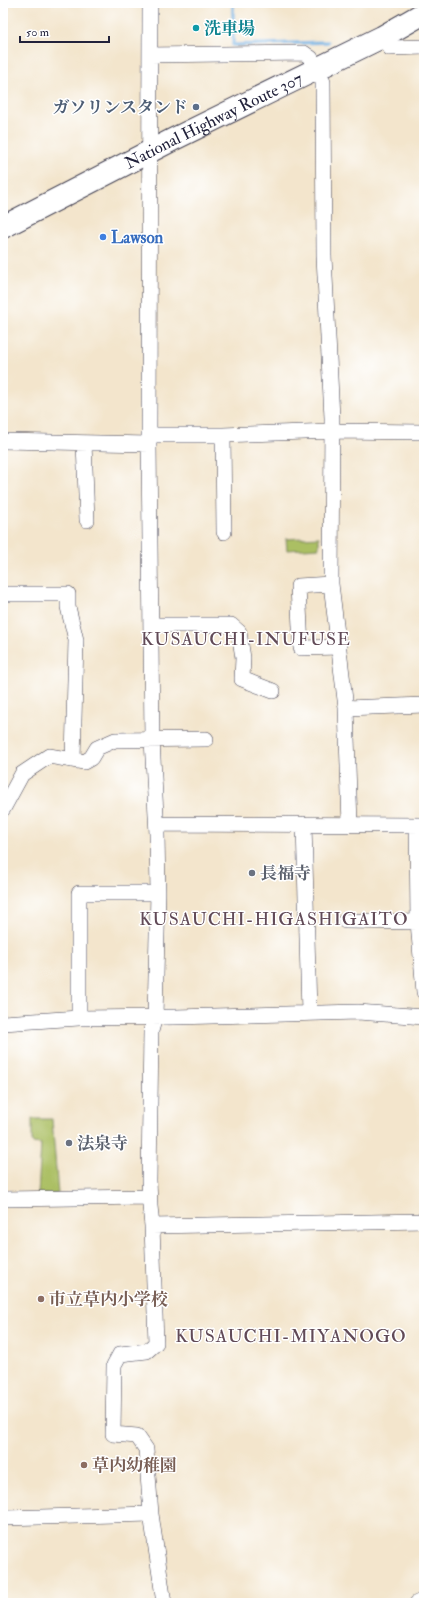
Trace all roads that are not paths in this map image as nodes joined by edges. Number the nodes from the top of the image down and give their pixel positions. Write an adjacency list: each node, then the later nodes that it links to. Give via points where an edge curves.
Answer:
1 (150, 3): 5 (street)
2 (424, 13): 3 (highway, National Highway Route 307)
3 (382, 37): 4 (street, via 390,48); 6 (highway, National Highway Route 307)
4 (424, 47)
5 (150, 54): 6 (street, via 304,53 311,58); 7 (street)
6 (317, 70): 7 (highway, National Highway Route 307); 9 (street, via 323,82 324,256)
7 (149, 151): 8 (highway, National Highway Route 307); 12 (street)
8 (3, 227)
9 (332, 431): 10 (street); 11 (street); 17 (street)
10 (424, 432)
11 (223, 435): 12 (street); 16 (street)
12 (149, 440): 14 (street); 19 (street)
13 (3, 441): 14 (street)
14 (84, 443): 15 (street)
15 (87, 520)
16 (224, 532)
17 (331, 584): 20 (street); 20 (street, via 298,586 301,648)
18 (3, 594): 26 (street, via 68,594 68,607 76,640)
19 (151, 624): 21 (street, via 231,624 239,632 243,658 242,679); 25 (street)
20 (339, 647): 23 (street)
21 (273, 690)
22 (424, 705): 23 (street)
23 (346, 708): 30 (street)
24 (206, 739): 25 (street)
25 (152, 740): 26 (street, via 115,740 97,748 91,758 84,762); 28 (street)
26 (73, 760): 27 (street, via 48,756 22,774)
27 (3, 809)
28 (157, 824): 29 (street); 32 (street)
29 (304, 824): 30 (street); 36 (street)
30 (350, 824): 31 (street)
31 (421, 825): 34 (street)
32 (158, 893): 37 (street); 39 (street, via 79,893)
33 (345, 921): 34 (street)
34 (418, 922): 35 (street)
35 (424, 992)
36 (309, 1013): 37 (street); 38 (street, via 358,1012)
37 (155, 1017): 39 (street); 41 (street, via 151,1031)
38 (424, 1017)
39 (79, 1018): 40 (street)
40 (3, 1023)
41 (149, 1197): 42 (street); 44 (street)
42 (3, 1198)
43 (424, 1221): 44 (street)
44 (152, 1226): 45 (street, via 156,1343 147,1350 120,1354 114,1365 113,1434 137,1436 146,1449)
45 (150, 1514): 46 (street); 48 (street)
46 (3, 1518)
47 (424, 1600): 49 (street)
48 (164, 1603)
49 (417, 1603)

